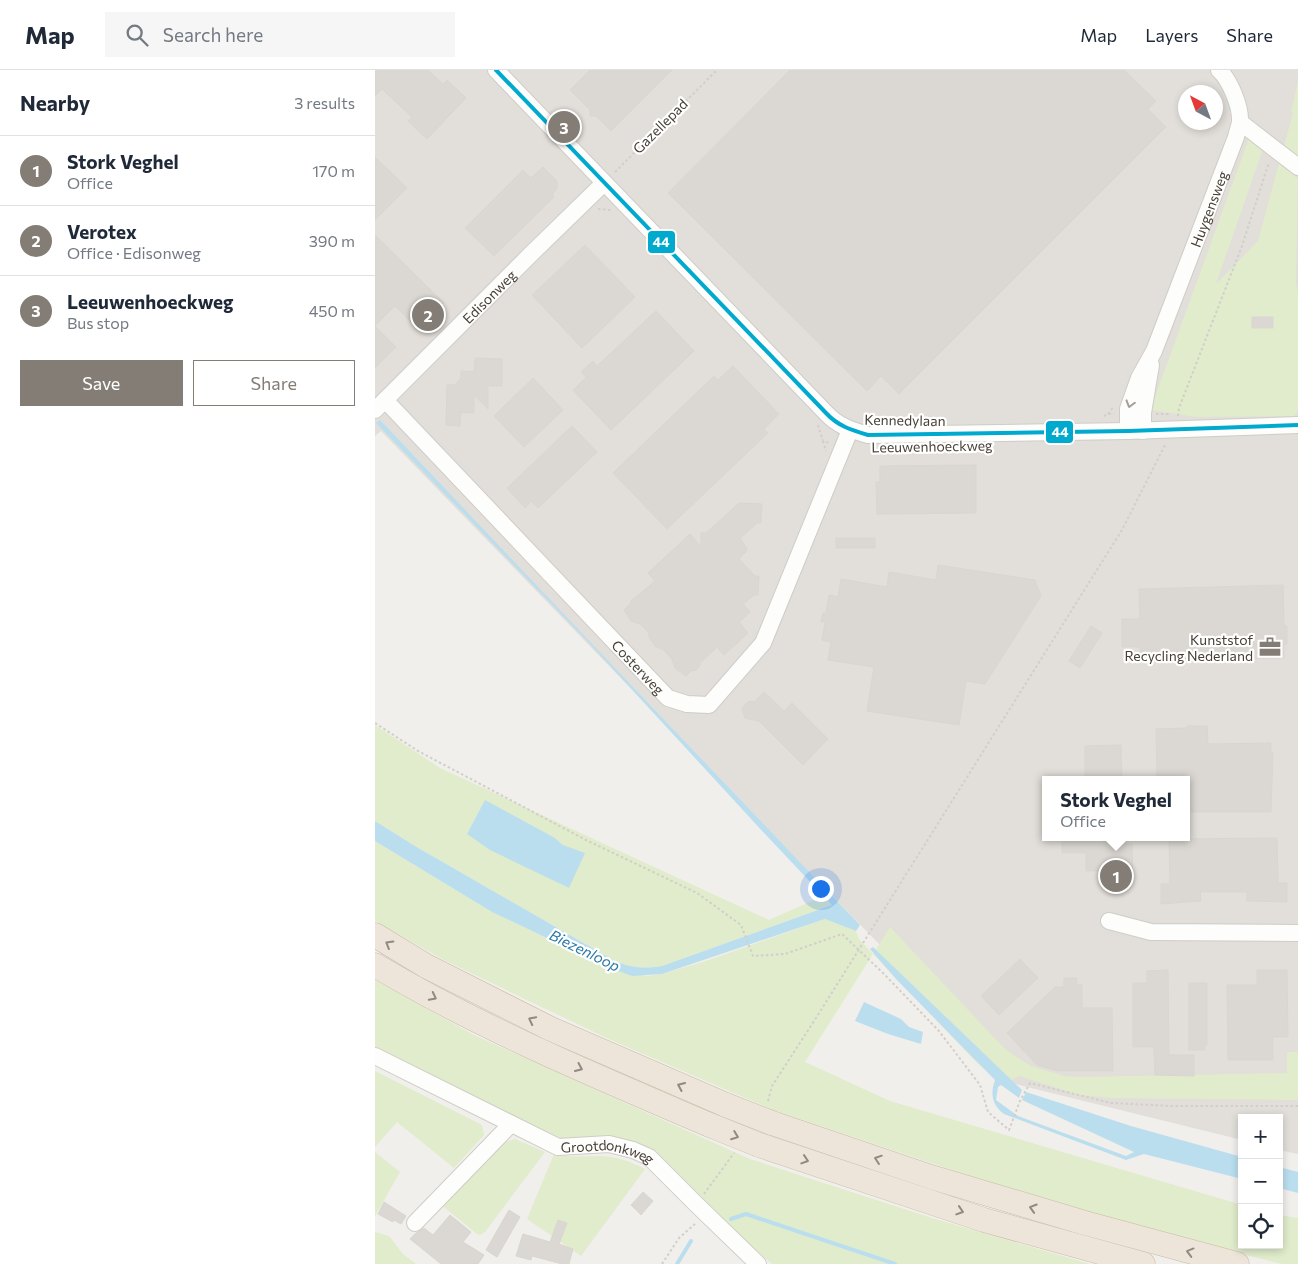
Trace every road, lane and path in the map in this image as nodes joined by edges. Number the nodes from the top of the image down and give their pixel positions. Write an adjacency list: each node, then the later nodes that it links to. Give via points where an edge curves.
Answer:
1 (496, 70): 7 (street, Leeuwenhoeckweg)
2 (717, 70): 7 (path, Gazellepad)
3 (1219, 70): 4 (street, Huygensweg, via 1235,96)
4 (1240, 122): 5 (street); 10 (street, Huygensweg, via 1154,350 1128,408)
5 (1274, 148): 6 (street); 10 (path, via 1242,246 1179,408 1179,416)
6 (1298, 167)
7 (600, 187): 8 (path); 9 (street, Edisonweg); 14 (street, Leeuwenhoeckweg, via 835,422)
8 (614, 210)
9 (380, 405): 17 (street, Costerweg, via 668,698 687,704 709,704 763,643)
10 (1136, 413): 11 (path, via 1107,414); 15 (street, Huygensweg)
11 (1102, 418)
12 (817, 424): 17 (path, via 823,441)
13 (1298, 425): 15 (street, Leeuwenhoeckweg)
14 (850, 430): 15 (street, Leeuwenhoeckweg, via 868,435); 17 (street, Costerweg)
15 (1136, 431)
16 (1167, 443): 22 (path, via 1122,530)
17 (842, 448)
18 (375, 723): 22 (path, via 418,751 586,840 697,893 741,925 753,956 785,954 842,934)
19 (1109, 921): 20 (street, via 1151,932)
20 (1298, 933)
21 (375, 936): 26 (highway, one-way to 21, bridge, via 726,1105 551,1029 426,966)
22 (859, 950): 25 (path, via 939,1031 980,1085 988,1112 1009,1130 1030,1083 1111,1103); 26 (path, via 772,1086)
23 (375, 965): 33 (highway, one-way to 33, bridge, via 539,1051 759,1145 984,1220)
24 (375, 1056): 27 (street, Grootdonkweg)
25 (1298, 1106)
26 (768, 1114): 34 (highway, one-way to 26, via 940,1180)
27 (511, 1124): 29 (street, Grootdonkweg, via 558,1147 609,1144 649,1157); 30 (street)
28 (736, 1150): 29 (path)
29 (697, 1206): 31 (path, via 694,1224 679,1238); 32 (street, Grootdonkweg)
30 (415, 1223)
31 (662, 1264)
32 (758, 1264)
33 (1143, 1264)
34 (1237, 1264)

